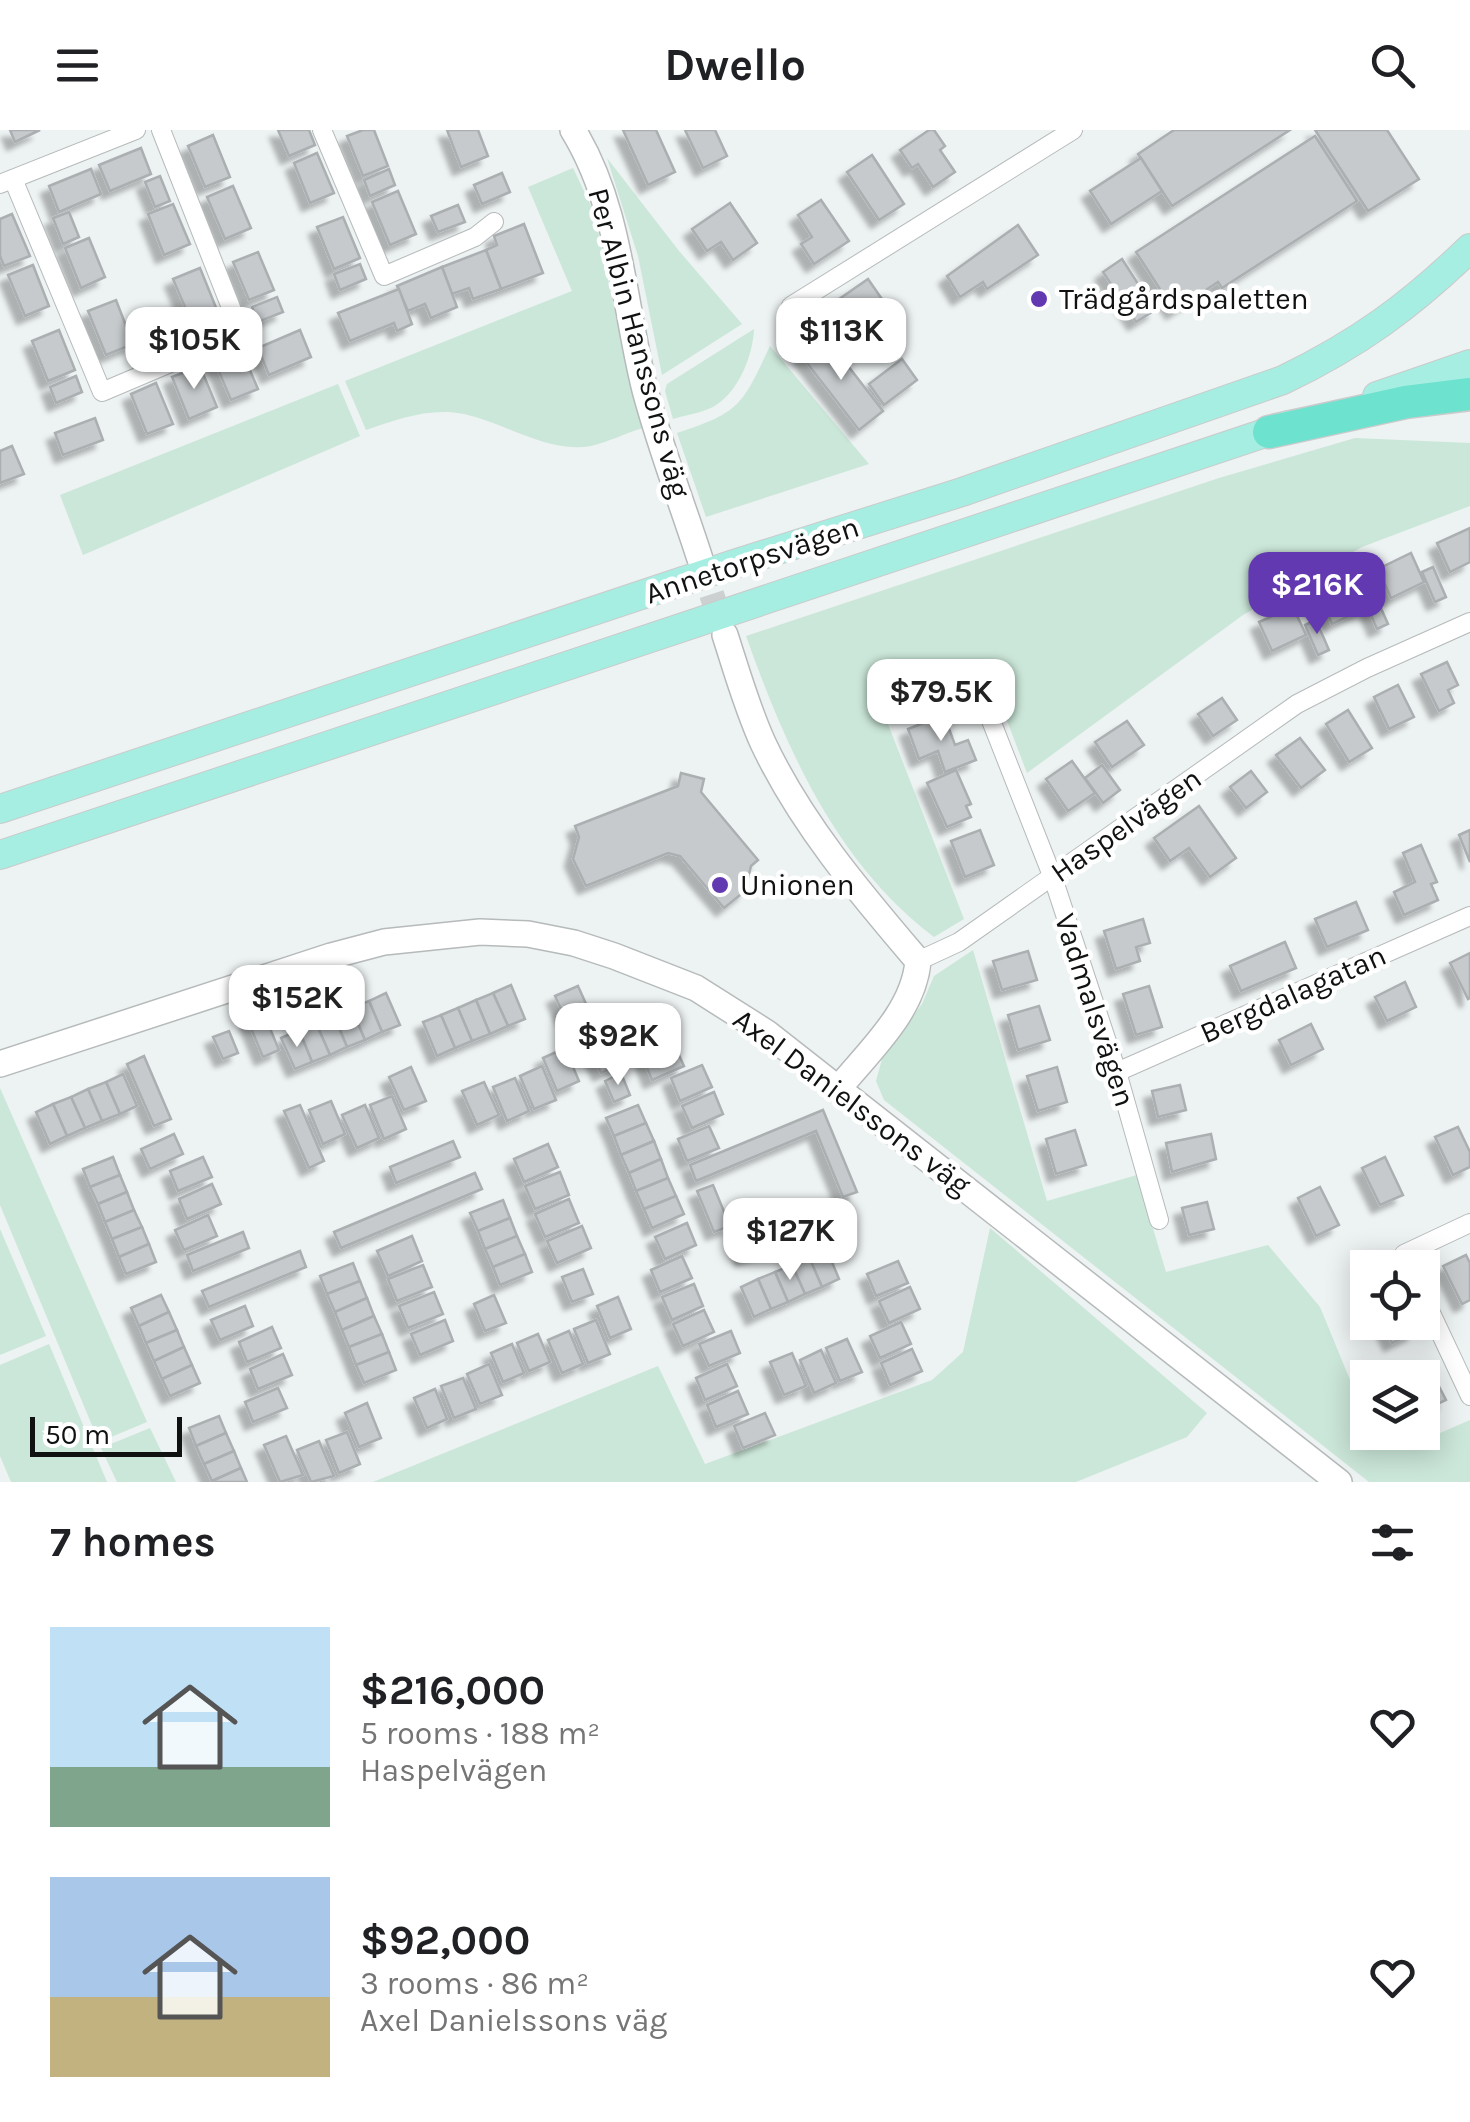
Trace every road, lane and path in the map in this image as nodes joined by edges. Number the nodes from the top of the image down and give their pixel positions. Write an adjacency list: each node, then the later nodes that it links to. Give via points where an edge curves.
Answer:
1 (136, 130): 7 (street)
2 (161, 130): 7 (street, via 240,333 102,392)
3 (322, 130): 8 (street, via 384,276)
4 (572, 130): 14 (street, Per Albin Hanssons väg, via 601,189 646,391)
5 (1073, 130): 6 (street)
6 (1047, 137): 10 (street)
7 (6, 181)
8 (494, 222)
9 (1470, 248): 19 (main road, Annetorpsvägen, via 1378,327 1266,386)
10 (790, 306)
11 (1470, 364): 13 (main road, Annetorpsvägen)
12 (1470, 394): 13 (highway)
13 (1269, 432): 18 (main road, Annetorpsvägen)
14 (700, 560)
15 (1470, 622): 22 (street, Haspelvägen, via 1297,704)
16 (725, 635): 24 (street, via 756,725 797,804)
17 (979, 690): 22 (street, Vadmalsvägen)
18 (185, 794): 20 (main road, Annetorpsvägen); 21 (main road)
19 (0, 807)
20 (0, 854)
21 (0, 864)
22 (1053, 878): 24 (street, Haspelvägen); 26 (street, Vadmalsvägen)
23 (1470, 916): 26 (street, Bergdalagatan)
24 (918, 961): 27 (street, via 904,1006)
25 (0, 1064): 27 (street, Axel Danielssons väg, via 331,956 384,942 480,932 574,943 696,988)
26 (1117, 1072): 28 (street, Vadmalsvägen)
27 (839, 1088): 33 (street, Axel Danielssons väg)
28 (1158, 1220)
29 (1470, 1223): 30 (street)
30 (1425, 1250)
31 (1440, 1332): 32 (street)
32 (1470, 1396)
33 (1339, 1482)

